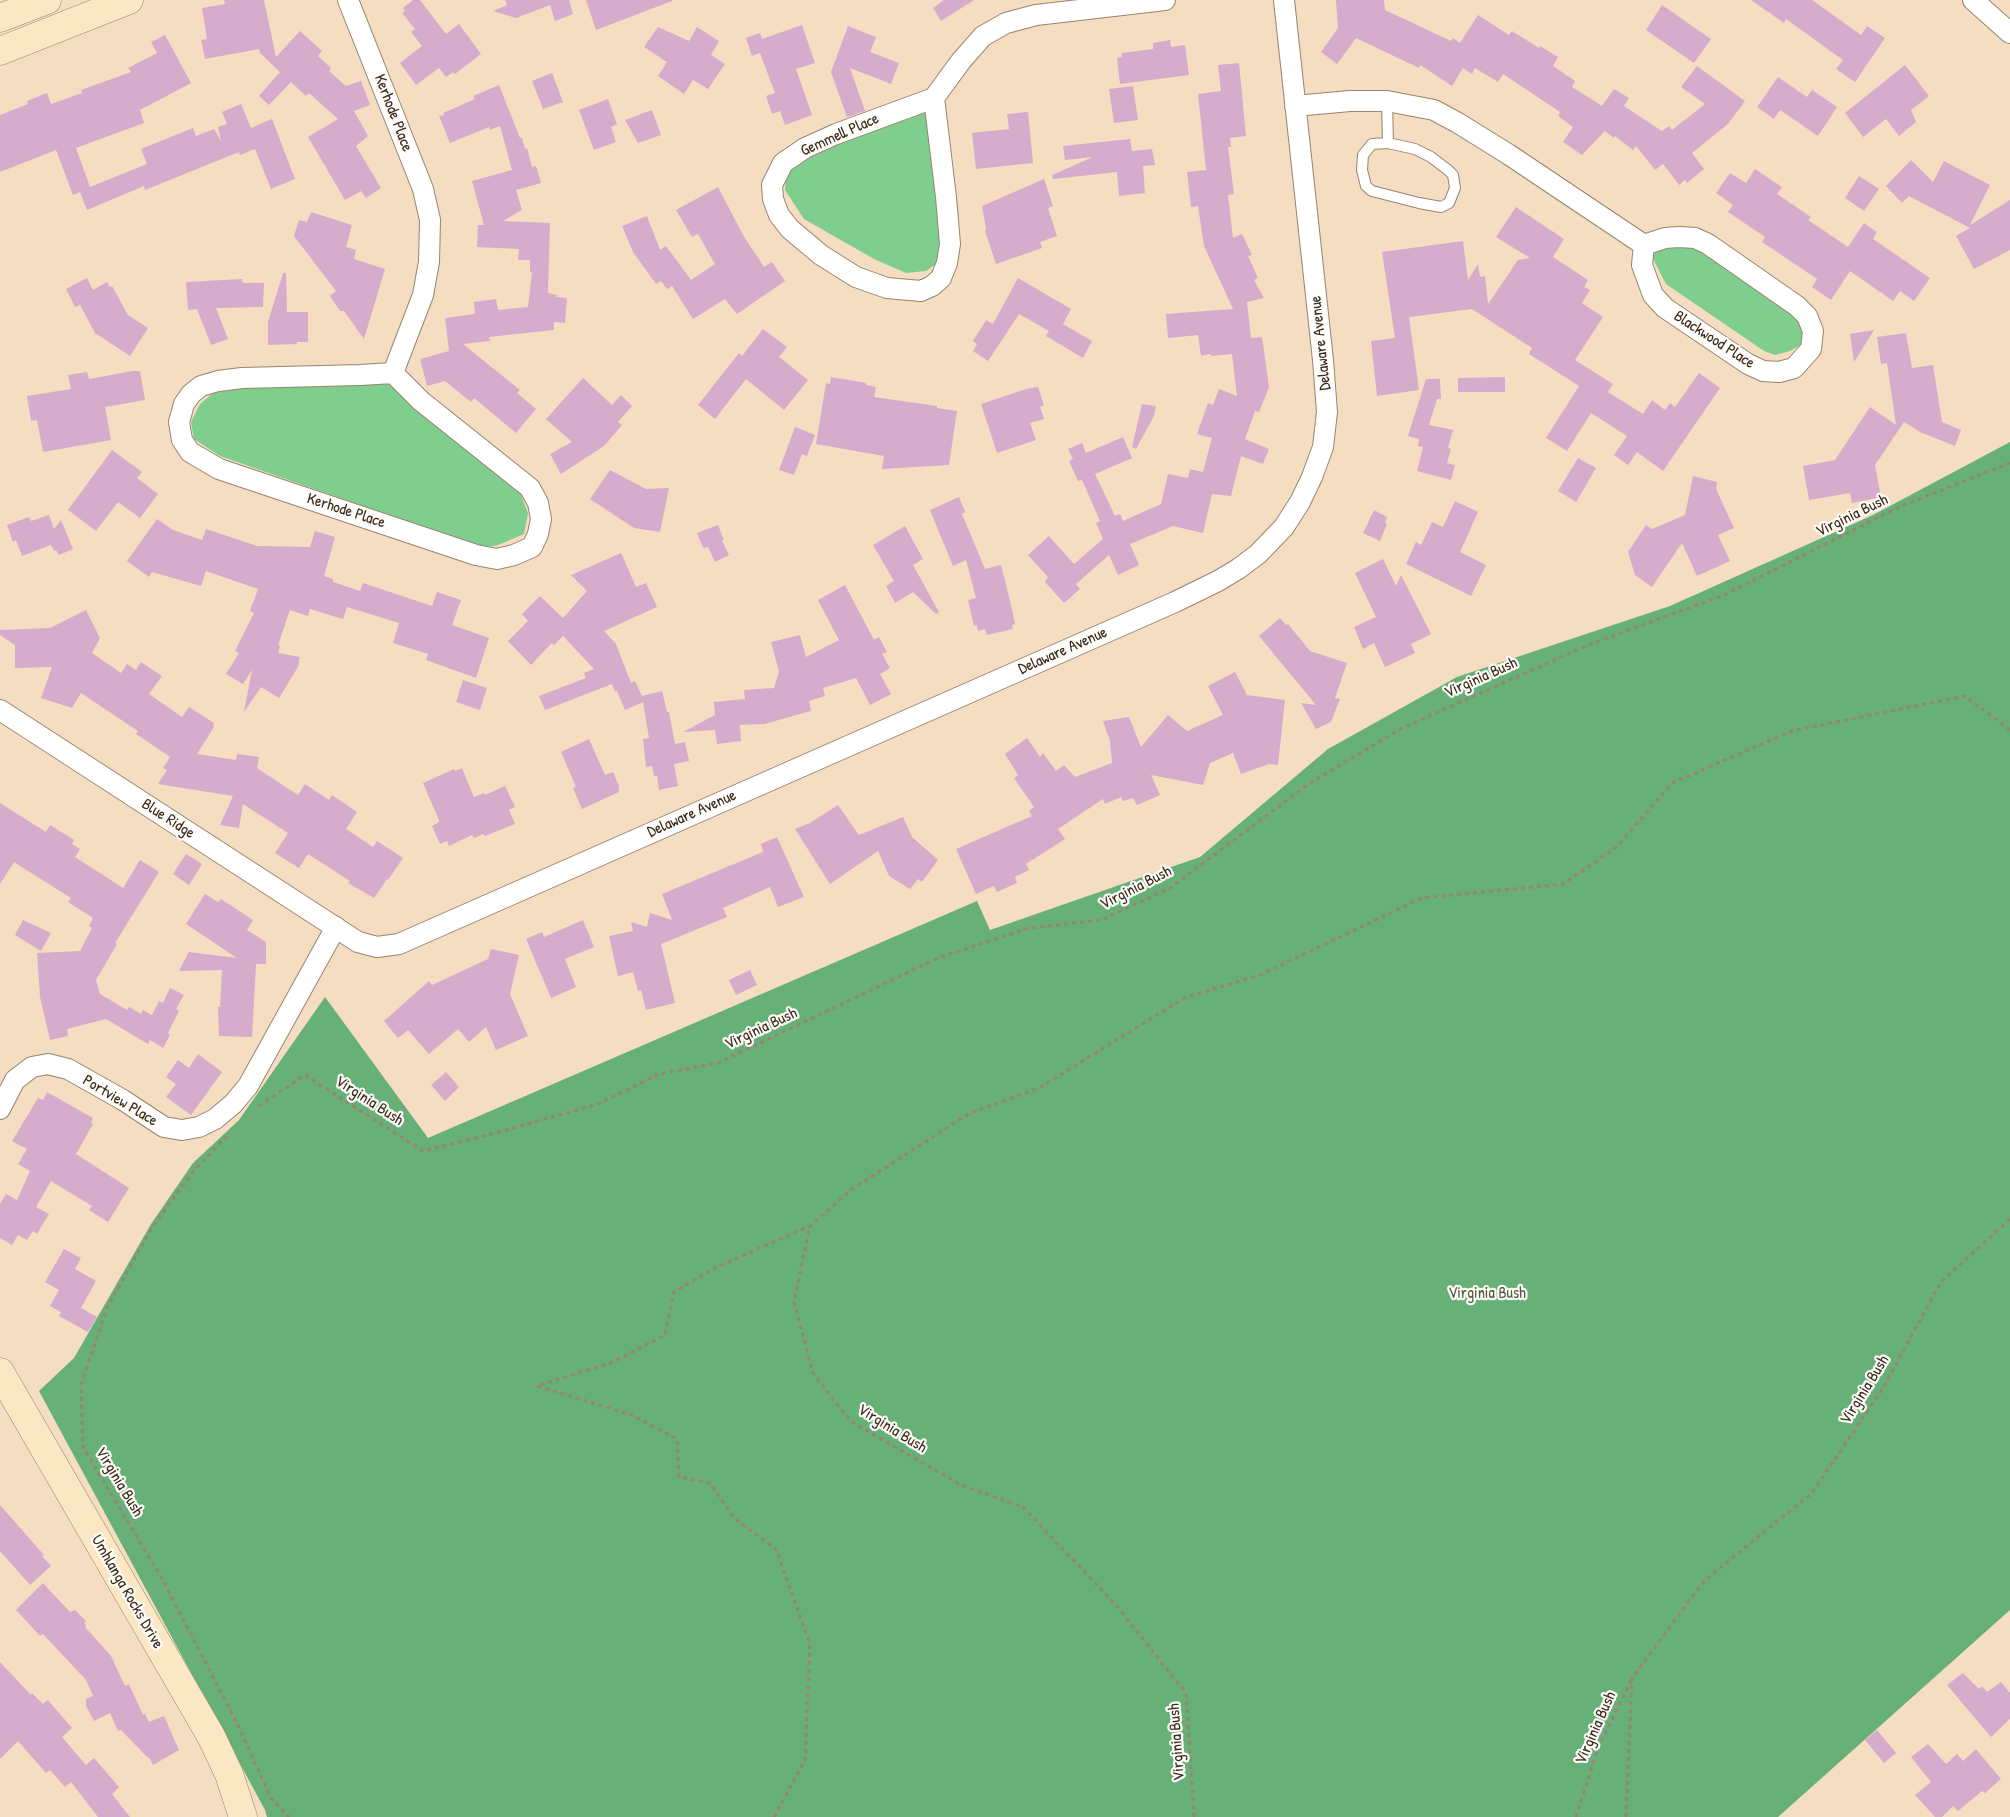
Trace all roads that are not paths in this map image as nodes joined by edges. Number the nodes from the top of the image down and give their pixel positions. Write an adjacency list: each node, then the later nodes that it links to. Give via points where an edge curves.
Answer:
1 (47, 0): 7 (main road)
2 (129, 0): 9 (main road)
3 (348, 0): 15 (street, Kerhode Place, via 422,188 430,220 429,262 422,295)
4 (1165, 0): 10 (street, via 1036,16 1006,23 982,36)
5 (1284, 0): 12 (street, Delaware Avenue)
6 (1973, 0): 8 (street)
7 (0, 18)
8 (2010, 33)
9 (0, 51)
10 (934, 98): 10 (street, Gemmell Place, via 950,244 947,263 941,278 921,291 887,288 856,277 821,255 790,229 779,215 772,185 783,163 805,148)
11 (1387, 101): 12 (street); 13 (lane); 14 (street, via 1434,110 1458,123)
12 (1295, 106): 17 (street, Delaware Avenue, via 1327,412 1323,446 1300,502 1284,527 1258,554 1238,569 1175,602 399,944 377,947 358,942)
13 (1388, 143): 13 (lane, via 1431,156 1448,170 1453,175 1455,188 1449,203 1441,207 1419,203 1372,191 1366,186 1363,155 1372,144)
14 (1644, 245): 14 (street, Blackwood Place, via 1679,237 1695,238 1708,244 1807,316 1813,331 1811,349 1794,368 1779,372 1762,371 1748,364 1665,308 1653,295 1642,265)
15 (394, 373): 15 (street, Kerhode Place, via 421,401 530,488 538,503 541,519 532,547 497,559 476,555 218,469 190,452 182,440 179,422 184,404 201,386 242,378)
16 (0, 710): 17 (street, Blue Ridge)
17 (336, 927): 18 (street, Portview Place, via 248,1086 233,1104 199,1127 182,1130 164,1127 68,1069 48,1064 32,1067 16,1080)
18 (0, 1109)
19 (0, 1372): 20 (main road, Umhlanga Rocks Drive, via 211,1736 229,1774)
20 (243, 1817)

